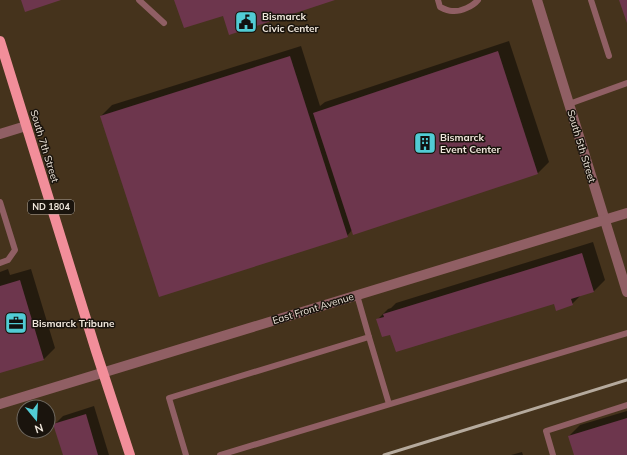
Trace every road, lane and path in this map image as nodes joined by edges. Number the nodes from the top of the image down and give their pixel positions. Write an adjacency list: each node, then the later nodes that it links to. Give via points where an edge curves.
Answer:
1 (139, 0): 7 (lane)
2 (147, 0): 7 (lane)
3 (438, 0): 4 (lane, via 440,8 454,12 472,6)
4 (478, 0)
5 (537, 0): 13 (street, South 5th Street)
6 (591, 0): 10 (lane)
7 (152, 12): 8 (lane)
8 (164, 23)
9 (0, 41): 11 (main road, South 7th Street / ND 1804)
10 (609, 56)
11 (4, 66): 14 (main road, South 7th Street / ND 1804)
12 (627, 83): 13 (lane)
13 (569, 104): 18 (street, South 5th Street)
14 (26, 126): 15 (street); 24 (main road, South 7th Street / ND 1804)
15 (0, 134)
16 (0, 202): 19 (lane, via 15,250 8,260)
17 (627, 213): 18 (street, East Front Avenue)
18 (604, 220): 20 (street, South 5th Street); 21 (street, East Front Avenue)
19 (0, 263)
20 (627, 292)
21 (357, 295): 23 (lane); 24 (street, East Front Avenue)
22 (627, 333): 26 (lane)
23 (369, 337): 26 (lane); 29 (lane, via 169,398)
24 (103, 372): 25 (street, East Front Avenue); 28 (main road, ND 1804)
25 (0, 404)
26 (389, 404): 30 (lane)
27 (627, 405): 31 (lane, via 546,431)
28 (130, 455)
29 (186, 455)
30 (220, 455)
31 (553, 455)

